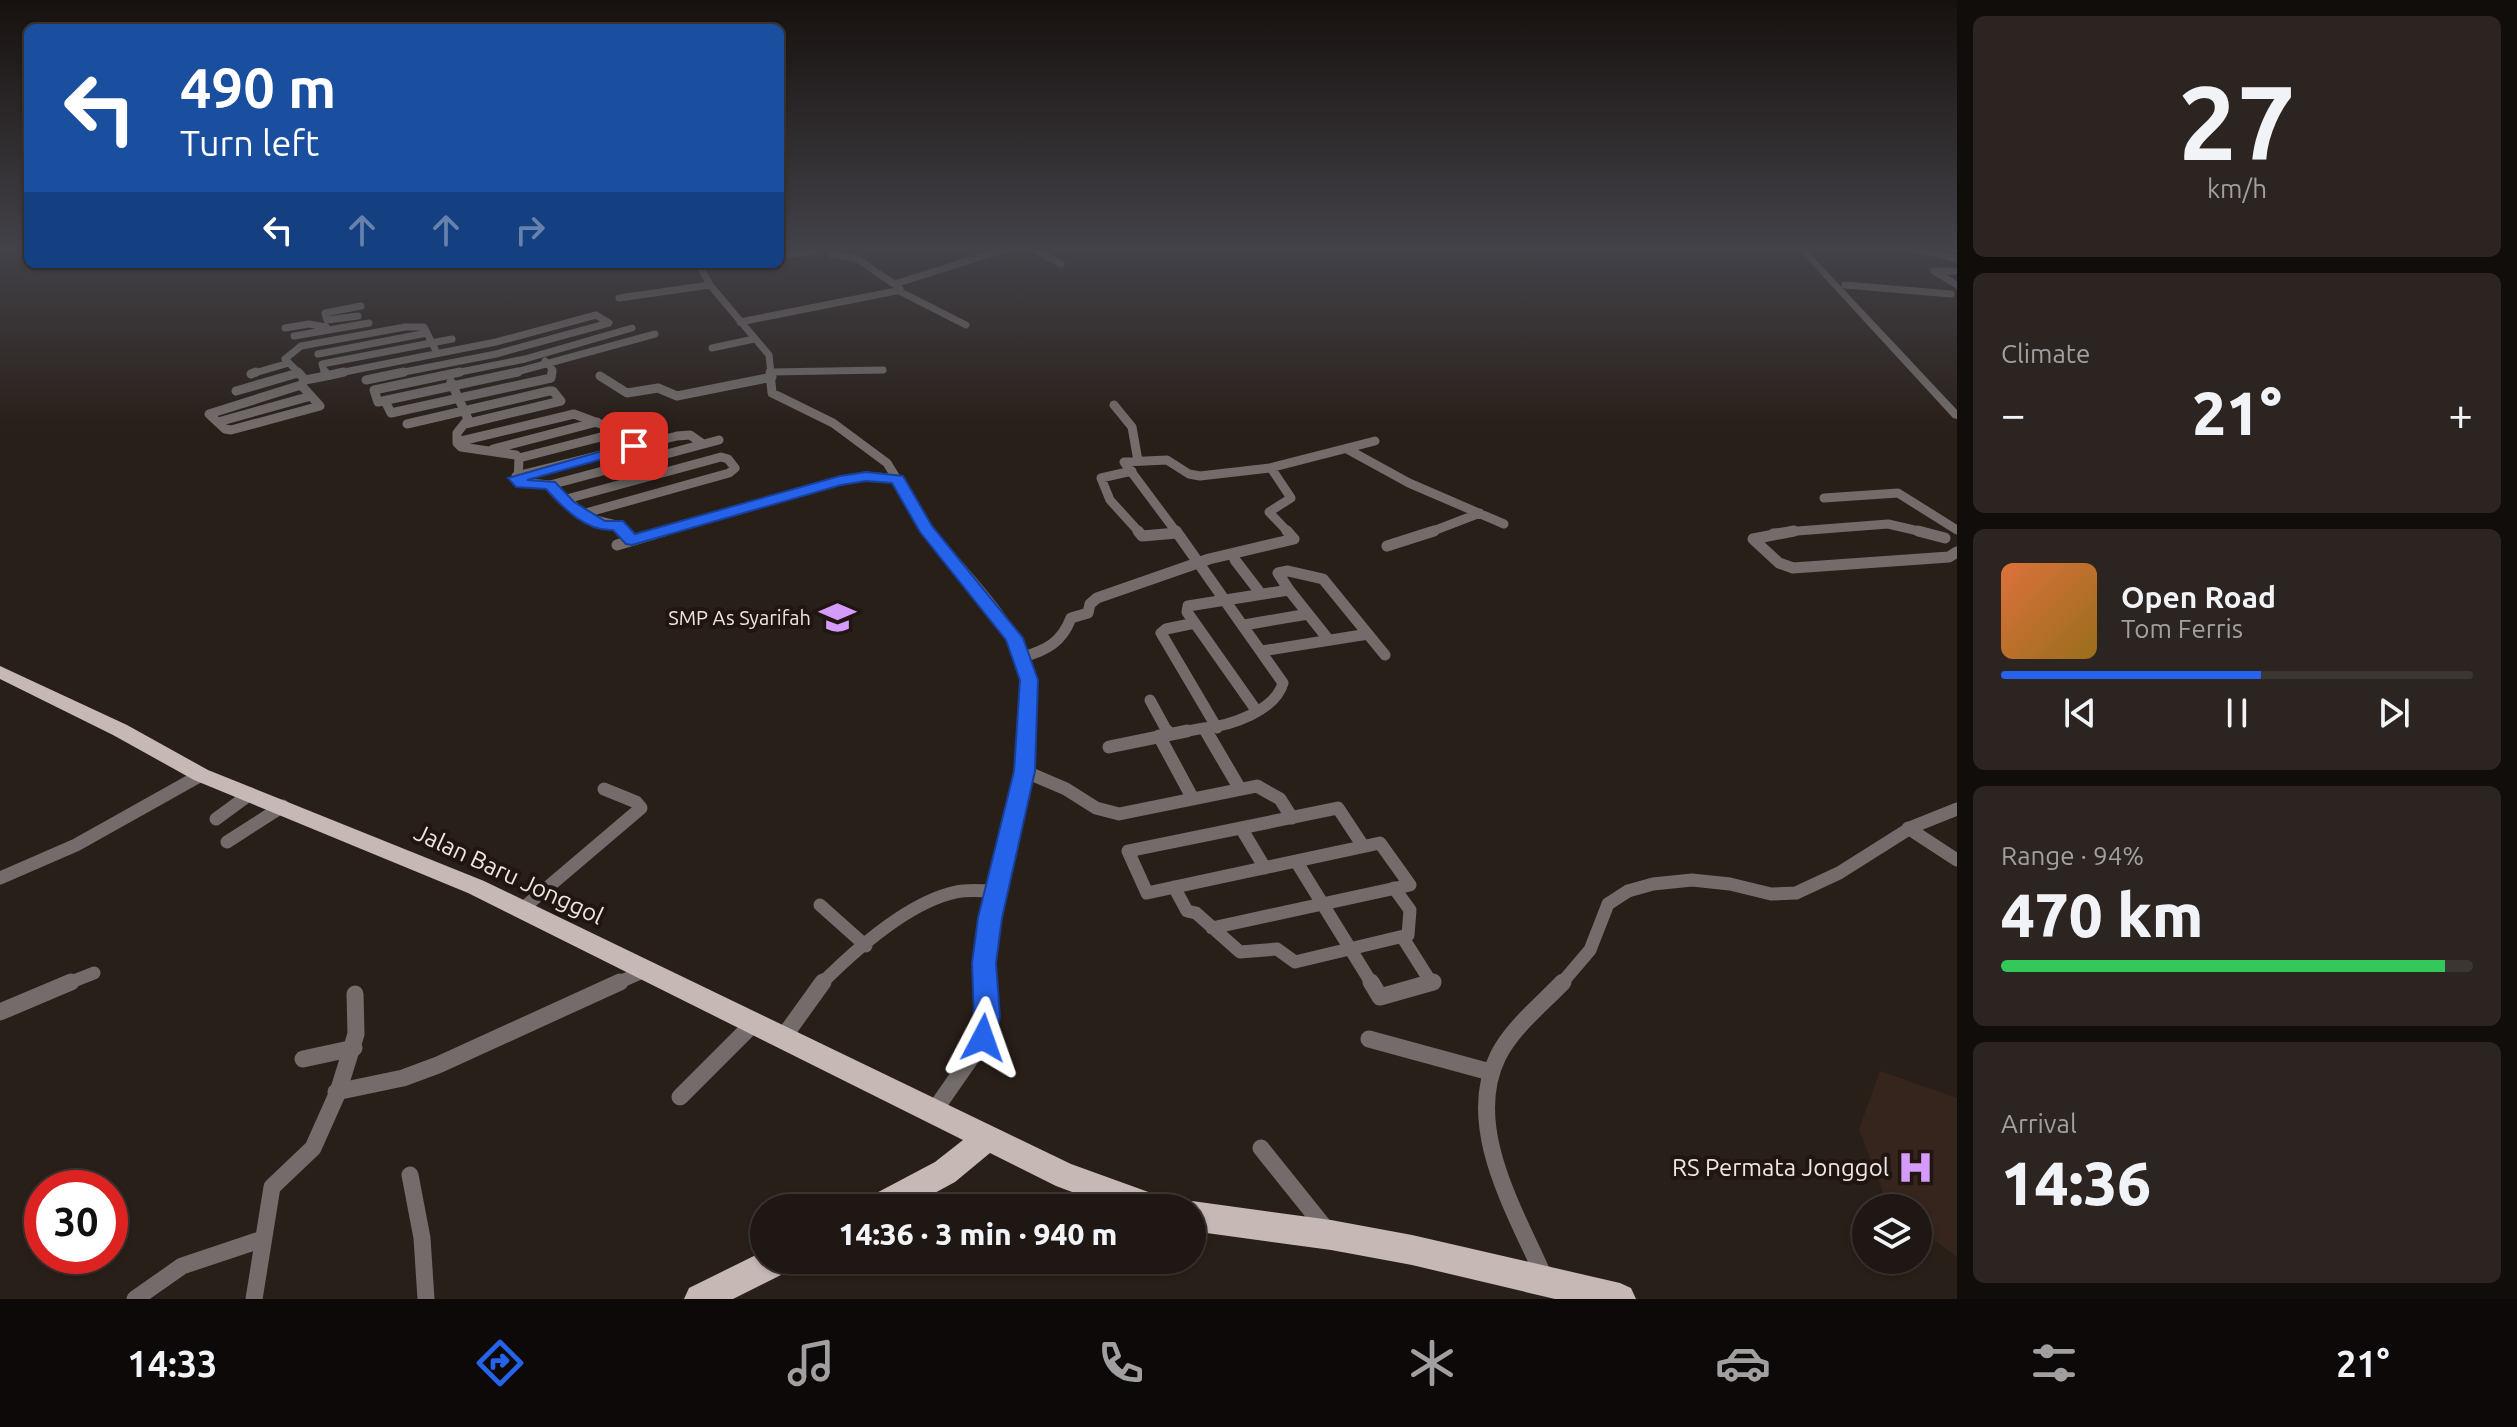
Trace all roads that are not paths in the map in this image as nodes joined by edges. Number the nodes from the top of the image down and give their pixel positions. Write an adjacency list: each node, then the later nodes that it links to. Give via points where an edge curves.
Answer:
1 (353, 308): 8 (street, via 325,313 327,320)
2 (728, 308): 9 (street)
3 (806, 308): 9 (street)
4 (933, 308): 11 (street)
5 (1856, 308): 50 (street)
6 (1866, 308): 46 (street)
7 (358, 316): 8 (street)
8 (334, 320): 12 (street)
9 (740, 322): 21 (street)
10 (369, 323): 12 (street)
11 (966, 325)
12 (348, 327): 15 (street); 19 (street)
13 (285, 328): 15 (street, via 309,324)
14 (632, 328): 27 (street)
15 (329, 330): 18 (street)
16 (427, 333): 19 (street, via 424,327 405,327); 22 (street); 25 (street)
17 (655, 334): 31 (street)
18 (294, 336)
19 (352, 336): 29 (street, via 301,346 285,359)
20 (452, 339): 22 (street)
21 (754, 339): 23 (street); 34 (street, via 769,355)
22 (432, 343): 24 (street); 36 (street, via 322,364)
23 (712, 348)
24 (437, 353): 26 (street, via 596,315 609,323); 30 (street); 36 (street)
25 (318, 354)
26 (489, 355): 28 (street); 30 (street)
27 (525, 359): 28 (street); 31 (street)
28 (514, 361): 35 (street)
29 (289, 363): 33 (street); 38 (street)
30 (443, 364): 35 (street); 39 (street)
31 (549, 365): 40 (street); 43 (street, via 551,378)
32 (883, 370): 34 (street)
33 (251, 374)
34 (772, 374): 37 (street, via 677,396 658,388 622,392); 67 (street, via 775,396 833,423 887,463)
35 (448, 375): 40 (street); 45 (street, via 374,390 378,402)
36 (326, 376): 38 (street)
37 (600, 376)
38 (302, 379): 41 (street); 42 (street); 48 (street)
39 (366, 380)
40 (453, 386): 43 (street); 45 (street)
41 (236, 391)
42 (311, 396): 51 (street); 51 (street, via 320,406 242,429 225,429)
43 (459, 398): 45 (street, via 391,413); 49 (street)
44 (216, 399): 48 (street)
45 (385, 401)
46 (1957, 404)
47 (1114, 405): 64 (street, via 1132,427)
48 (225, 407): 51 (street, via 209,414)
49 (465, 410): 53 (street); 54 (street); 54 (street, via 549,391 561,401)
50 (1957, 416)
51 (218, 422)
52 (597, 422): 56 (street); 59 (street, via 571,414); 62 (street)
53 (407, 424)
54 (465, 424): 59 (street)
55 (636, 428): 56 (street)
56 (622, 432): 63 (street)
57 (719, 440): 60 (street)
58 (1375, 441): 61 (street)
59 (457, 442): 62 (street)
60 (703, 444): 66 (street, via 690,435 677,436); 68 (street)
61 (1347, 449): 65 (street); 71 (street, via 1401,480)
62 (484, 451): 63 (street)
63 (519, 458): 66 (street)
64 (1135, 466): 65 (street, via 1172,462 1194,476); 75 (street); 75 (street, via 1101,478 1110,500 1142,536)
65 (1271, 468): 83 (street, via 1291,498 1269,512 1294,539)
66 (516, 476): 68 (street, via 521,484)
67 (898, 479): 78 (street, via 866,476 840,481); 94 (street, via 925,528 1003,621)
68 (550, 485): 70 (street)
69 (1824, 498): 74 (street, via 1898,493)
70 (563, 500): 72 (street); 72 (street, via 721,457 735,468)
71 (1480, 513): 73 (street); 80 (street)
72 (582, 514): 78 (street, via 603,526 617,525)
73 (1504, 524)
74 (1957, 530)
75 (1177, 533): 83 (street)
76 (1957, 536): 77 (street)
77 (1945, 538): 81 (street); 81 (street, via 1888,524 1753,539 1779,563 1793,568 1949,557)
78 (632, 540): 79 (street)
79 (617, 545)
80 (1387, 546)
81 (1957, 551)
82 (1235, 560): 85 (street)
83 (1200, 564): 86 (street); 94 (street, via 1097,598 1088,613 1071,618 1057,643)
84 (1289, 590): 85 (street); 87 (street); 90 (street, via 1278,573 1323,579)
85 (1261, 594): 86 (street)
86 (1226, 600): 88 (street, via 1188,606); 89 (street)
87 (1308, 614): 89 (street); 91 (street)
88 (1195, 623): 97 (street); 98 (street, via 1161,633)
89 (1244, 625): 92 (street)
90 (1368, 634): 91 (street); 93 (street)
91 (1328, 639): 92 (street)
92 (1262, 651): 97 (street, via 1284,688)
93 (1385, 655)
94 (1023, 657): 101 (street, via 1030,696)
95 (0, 672): 102 (main road, Jalan Baru Jonggol)
96 (1150, 700): 99 (street)
97 (1256, 710): 98 (street)
98 (1211, 728): 99 (street); 104 (street)
99 (1164, 735): 100 (street); 106 (street)
100 (1109, 747)
101 (1024, 771): 106 (street, via 1112,814); 121 (street)
102 (201, 775): 105 (main road, Jalan Baru Jonggol); 118 (street, via 76,845)
103 (604, 789): 124 (street, via 641,808)
104 (1240, 789): 106 (street); 109 (street, via 1257,786 1280,799)
105 (250, 794): 107 (main road, Jalan Baru Jonggol); 110 (street)
106 (1192, 797)
107 (283, 806): 113 (street); 124 (main road, Jalan Baru Jonggol)
108 (1957, 809): 112 (street)
109 (1292, 818): 111 (street); 114 (street, via 1338,808)
110 (216, 819)
111 (1241, 828): 117 (street); 119 (street, via 1128,851 1147,893)
112 (1908, 828): 115 (street); 138 (street, via 1851,865 1789,895 1711,881 1660,882 1615,897 1601,913 1586,956 1520,1027)
113 (227, 842)
114 (1363, 846): 116 (street); 120 (street, via 1380,843 1410,885)
115 (1957, 860)
116 (1296, 861): 117 (street); 122 (street)
117 (1265, 868): 119 (street)
118 (0, 878)
119 (1174, 887): 125 (street, via 1187,911)
120 (1394, 888): 122 (street); 126 (street, via 1410,910 1408,935)
121 (994, 891): 127 (street, via 956,892 935,900); 141 (street, via 984,963 987,1027)
122 (1323, 904): 125 (street); 128 (street)
123 (820, 905): 127 (street)
124 (521, 910): 129 (main road, Jalan Baru Jonggol)
125 (1212, 928): 128 (street, via 1240,952 1269,947 1287,951 1295,962)
126 (1403, 938): 128 (street); 128 (street, via 1434,984 1380,997)
127 (866, 946): 134 (street, via 818,987)
128 (1351, 949)
129 (647, 970): 133 (main road, Jalan Baru Jonggol); 139 (street, via 438,1065)
130 (94, 973): 132 (street)
131 (355, 994): 136 (street, via 359,1015)
132 (0, 1012)
133 (753, 1024): 134 (main road, Jalan Baru Jonggol); 140 (street)
134 (782, 1039): 141 (main road, Jalan Baru Jonggol)
135 (1369, 1039): 138 (street)
136 (354, 1048): 137 (street); 139 (street)
137 (303, 1059)
138 (1490, 1072): 151 (street, via 1485,1089 1487,1132)
139 (336, 1092): 149 (street, via 313,1148 272,1187)
140 (680, 1097)
141 (934, 1111): 142 (main road, Jalan Baru Jonggol)
142 (989, 1137): 145 (main road, via 945,1172); 146 (main road, Jalan Baru Jonggol, via 1066,1176)
143 (1261, 1148): 148 (street)
144 (410, 1175): 154 (street)
145 (903, 1194)
146 (1116, 1194)
147 (1206, 1218): 148 (main road)
148 (1331, 1235): 151 (main road)
149 (263, 1239): 152 (street, via 182,1266); 153 (street)
150 (750, 1274): 155 (main road)
151 (1545, 1279): 156 (main road)
152 (135, 1299)
153 (254, 1299)
154 (426, 1299)
155 (700, 1299)
156 (1620, 1299)

